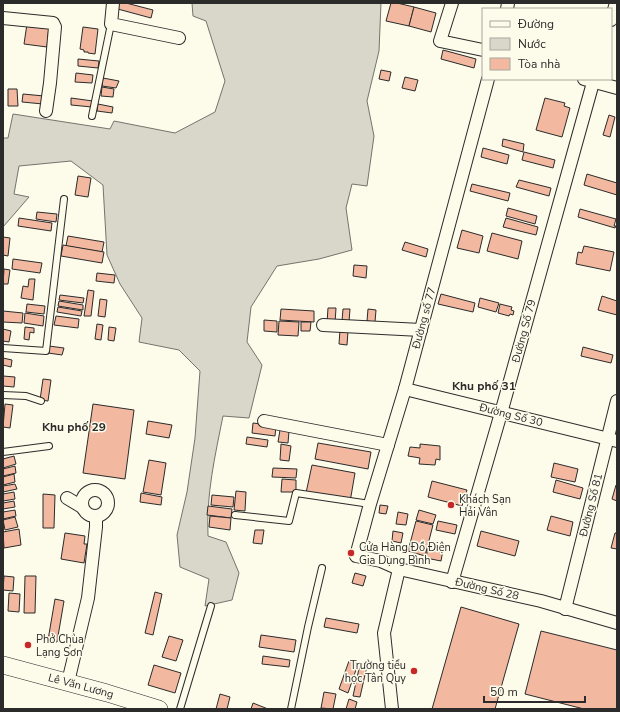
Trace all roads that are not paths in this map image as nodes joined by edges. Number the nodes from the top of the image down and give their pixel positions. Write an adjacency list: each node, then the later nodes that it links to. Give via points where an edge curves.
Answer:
1 (113, 3): 6 (street)
2 (452, 3): 8 (street, via 440,40)
3 (616, 3): 4 (street)
4 (612, 17)
5 (3, 18): 12 (street, via 53,23 55,27)
6 (111, 24): 7 (street); 13 (lane)
7 (178, 38)
8 (482, 50)
9 (488, 80): 16 (street, Đường số 77)
10 (590, 80): 11 (street); 22 (street, Đường Số 79)
11 (617, 88)
12 (46, 111)
13 (92, 116)
14 (64, 199): 17 (lane, via 46,351)
15 (323, 325): 16 (street)
16 (421, 330): 18 (street, Đường số 77)
17 (3, 348)
18 (405, 390): 22 (street, Đường Số 30); 25 (street, Đường số 77)
19 (3, 395): 20 (lane, via 26,396)
20 (41, 401)
21 (617, 401): 24 (street, Đường Số 81)
22 (501, 413): 24 (street, Đường Số 30); 36 (street, Đường Số 79)
23 (264, 421): 25 (street)
24 (612, 440): 38 (street, Đường Số 81)
25 (388, 445): 29 (street, Đường số 77)
26 (49, 446): 27 (lane)
27 (3, 452)
28 (67, 498): 30 (street)
29 (370, 504): 31 (lane, via 296,493 289,521); 33 (street, Đường số 77)
30 (82, 506): 32 (street, via 87,514); 32 (street, via 84,496 93,490 104,492 109,502 105,512)
31 (235, 515)
32 (96, 517): 41 (street, via 88,598)
33 (356, 556): 35 (street, Đường Số 28, via 380,561)
34 (322, 568): 44 (lane)
35 (399, 569): 36 (street, Đường Số 28); 45 (street, via 384,633)
36 (452, 582): 38 (street, Đường Số 28, via 541,601)
37 (211, 606): 43 (lane)
38 (565, 609): 39 (street, Đường Số 28)
39 (617, 623)
40 (3, 665): 41 (street, Lê Văn Lương)
41 (68, 682): 42 (street, Lê Văn Lương)
42 (159, 709)
43 (180, 709)
44 (291, 709)
45 (392, 709)

